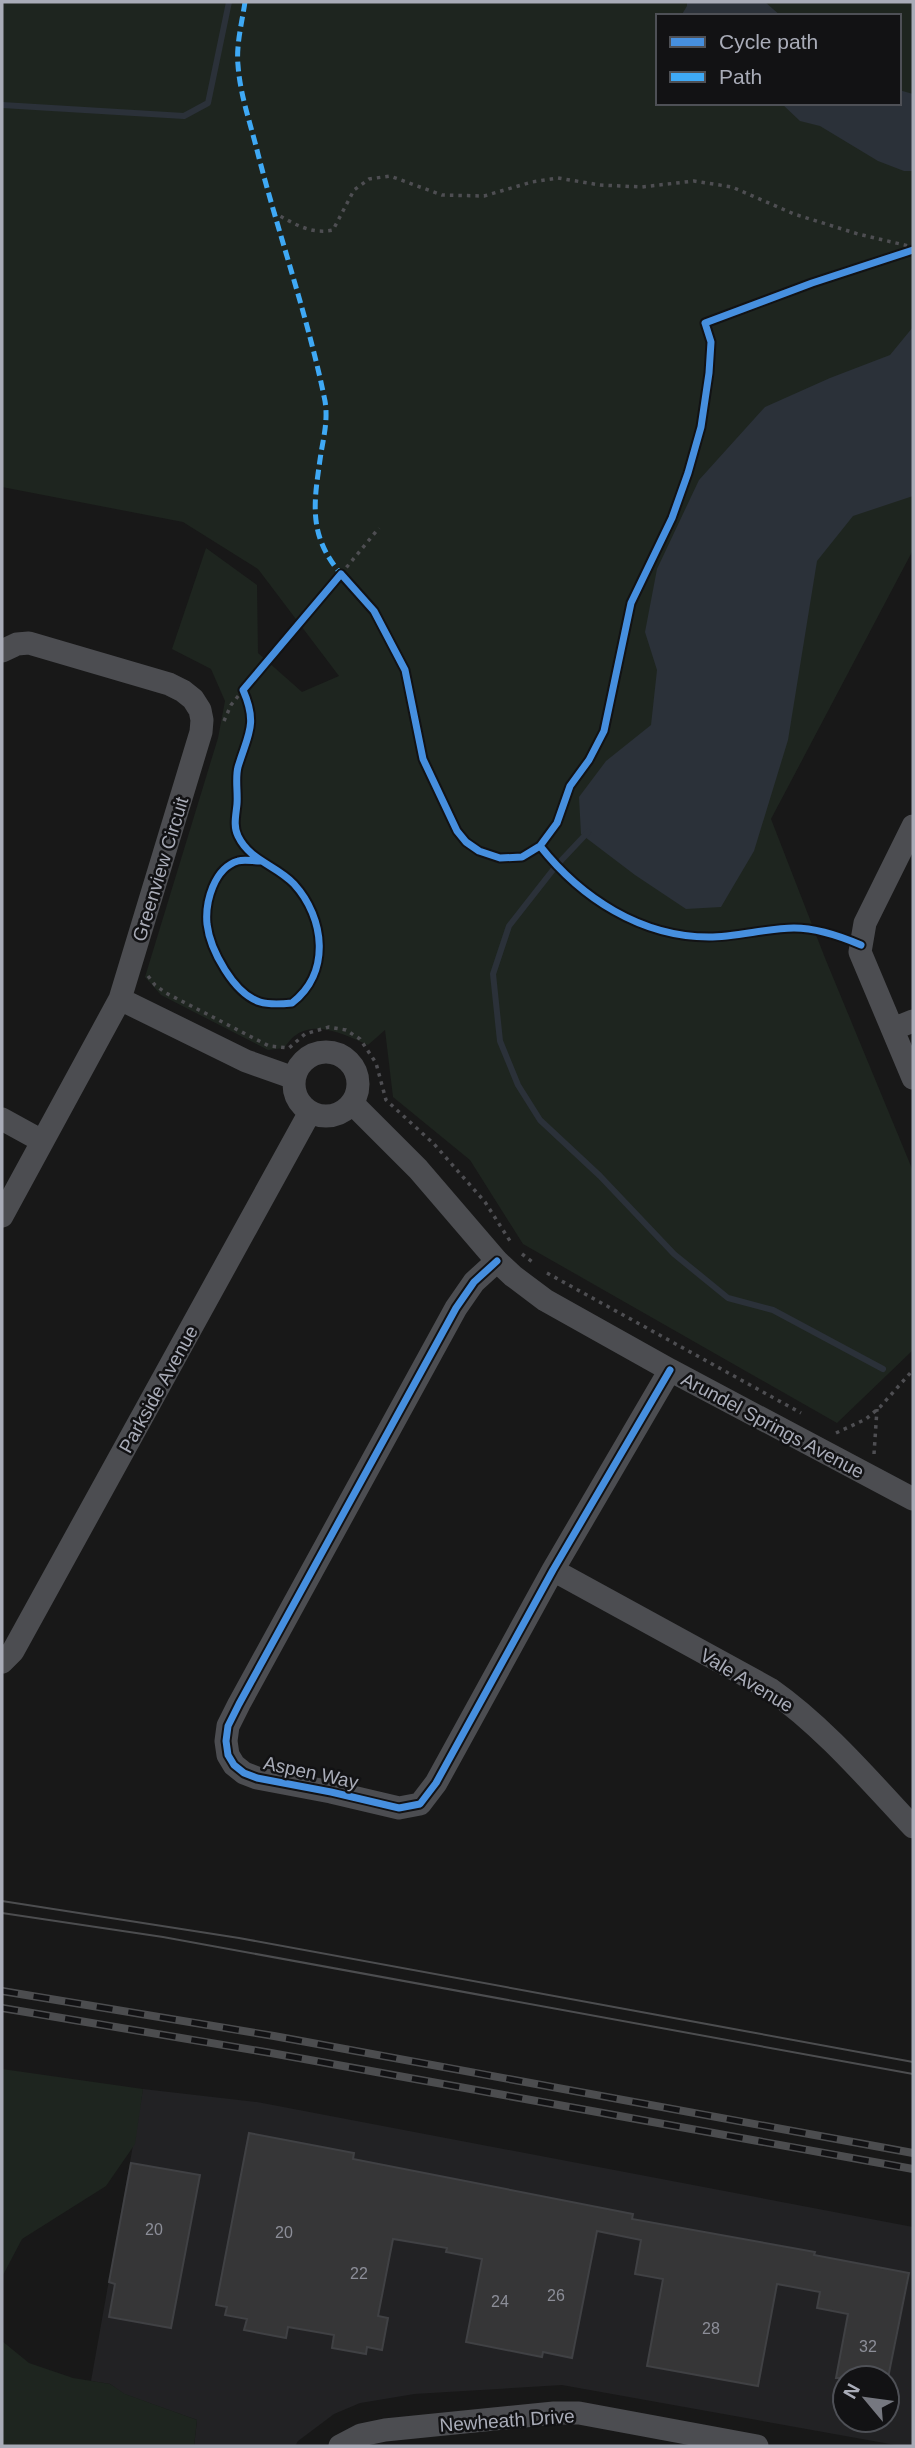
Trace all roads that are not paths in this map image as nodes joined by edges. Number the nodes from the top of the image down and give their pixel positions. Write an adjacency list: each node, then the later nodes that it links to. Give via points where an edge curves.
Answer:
1 (2, 651): 3 (street, Greenview Circuit, via 29,643 169,684 193,699 200,710 201,732)
2 (913, 826): 4 (street, via 865,923 860,952)
3 (120, 999): 5 (street, via 246,1061); 10 (street, Greenview Circuit)
4 (903, 1025): 6 (street)
5 (294, 1078): 7 (street, via 314,1054 335,1053 357,1073 359,1084); 8 (street, via 296,1098)
6 (913, 1078)
7 (352, 1103): 8 (street, via 333,1116); 12 (street, Arundel Springs Avenue, via 418,1169)
8 (310, 1112): 16 (street, Parkside Avenue, via 13,1651)
9 (2, 1119): 10 (street)
10 (42, 1141): 11 (street, Greenview Circuit)
11 (2, 1216)
12 (497, 1261): 13 (street, Arundel Springs Avenue, via 545,1300); 15 (street, Aspen Way, via 474,1282 456,1308 239,1704 228,1726 228,1755 244,1773 257,1778 399,1808 420,1804 436,1783)
13 (670, 1370): 14 (street, Arundel Springs Avenue); 15 (street, Aspen Way)
14 (913, 1499)
15 (553, 1570): 17 (street, Vale Avenue, via 793,1705)
16 (2, 1662)
17 (913, 1827)
18 (340, 2446): 19 (street, Newheath Drive, via 385,2430 554,2413 579,2413)
19 (757, 2446)

